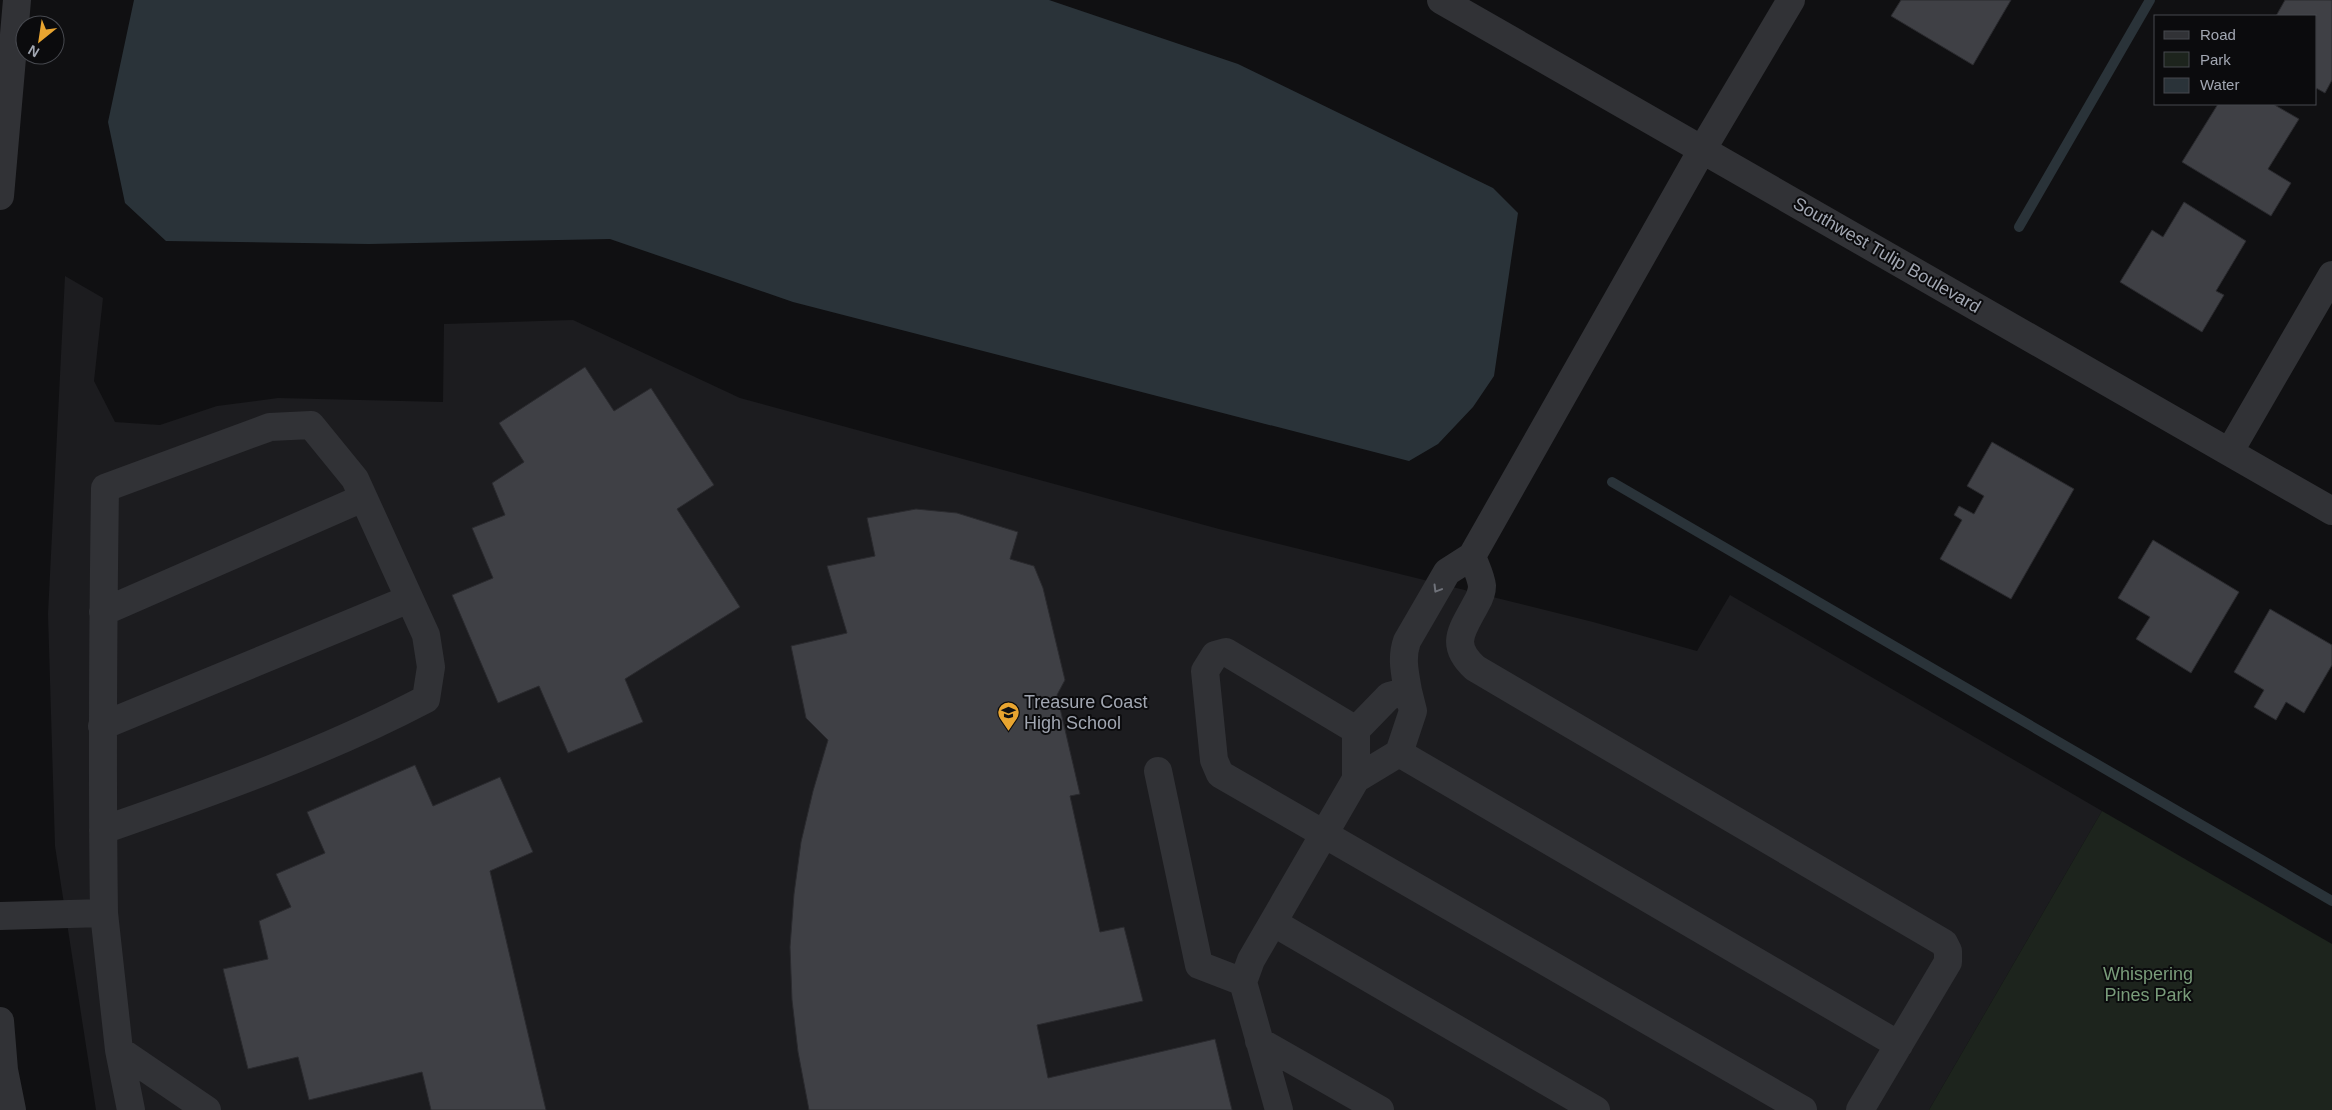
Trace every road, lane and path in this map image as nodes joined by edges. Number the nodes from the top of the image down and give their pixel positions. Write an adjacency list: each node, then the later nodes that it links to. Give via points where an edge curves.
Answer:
1 (17, 0): 5 (street)
2 (1441, 0): 4 (street, Southwest Tulip Boulevard)
3 (1791, 0): 4 (street)
4 (1702, 150): 7 (street, Southwest Tulip Boulevard); 10 (street)
5 (0, 196)
6 (2332, 275): 7 (street)
7 (2230, 451): 9 (street, Southwest Tulip Boulevard)
8 (364, 498): 11 (street); 12 (street); 12 (street, via 355,479 311,425 270,427 105,488)
9 (2332, 510)
10 (1472, 556): 13 (street, one-way to 13, via 1447,572 1407,640 1403,666); 27 (street, via 1482,586 1459,642 1463,657 1475,668 1944,943 1948,962)
11 (409, 599): 14 (street); 19 (street, via 426,635 431,667 426,699 235,784)
12 (103, 612): 14 (street)
13 (1408, 691): 15 (street, via 1389,696); 16 (street, via 1413,711)
14 (102, 726): 19 (street)
15 (1356, 730): 18 (street); 20 (street, via 1226,652 1215,654 1205,671 1214,760 1220,774)
16 (1399, 753): 18 (street); 27 (street)
17 (1158, 771): 24 (street, via 1199,964)
18 (1356, 778): 20 (street)
19 (103, 830): 21 (street)
20 (1325, 835): 23 (street); 35 (street)
21 (104, 914): 22 (street); 28 (street)
22 (0, 916)
23 (1274, 923): 24 (street, via 1251,960); 34 (street)
24 (1243, 982): 26 (street)
25 (0, 1021): 29 (street, via 4,1070)
26 (1259, 1041): 32 (street); 33 (street)
27 (1898, 1045): 36 (street)
28 (119, 1050): 30 (street); 31 (street)
29 (12, 1110)
30 (131, 1110)
31 (206, 1110)
32 (1280, 1110)
33 (1380, 1110)
34 (1596, 1110)
35 (1803, 1110)
36 (1860, 1110)

